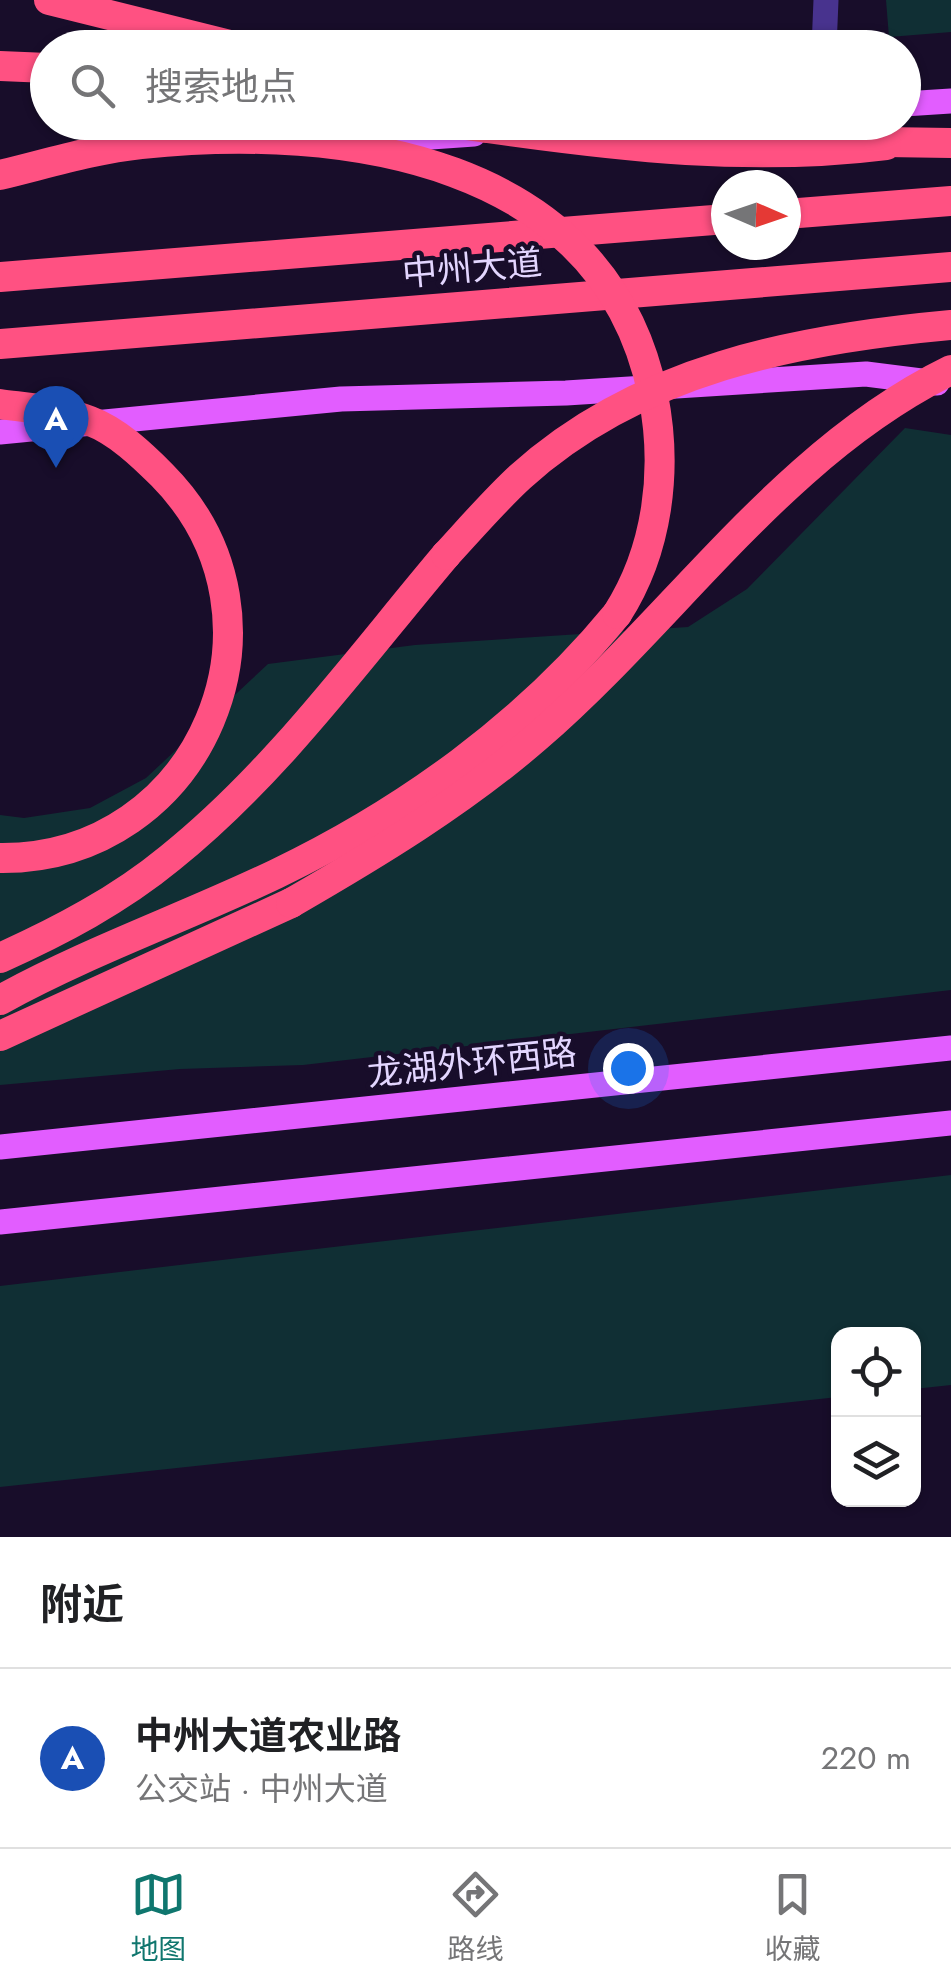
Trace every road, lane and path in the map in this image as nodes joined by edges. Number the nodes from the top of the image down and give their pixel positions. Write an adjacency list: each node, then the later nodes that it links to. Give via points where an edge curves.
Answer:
1 (49, 0): 3 (highway)
2 (826, 0): 4 (street)
3 (170, 30)
4 (825, 30)
5 (0, 66): 6 (highway)
6 (30, 67)
7 (951, 102): 8 (main road)
8 (921, 103)
9 (209, 140): 17 (highway, bridge, via 136,145)
10 (272, 140): 31 (highway, bridge, via 357,145 462,172 564,236 616,302 647,366 661,469 645,560 633,588 570,671 397,807 278,873)
11 (377, 140): 16 (main road)
12 (571, 140): 15 (highway, bridge, via 648,151 812,155)
13 (838, 140): 15 (highway, bridge)
14 (951, 143): 15 (highway)
15 (886, 145)
16 (0, 166)
17 (0, 175)
18 (951, 201): 19 (highway)
19 (801, 213)
20 (711, 220): 22 (highway, 中州大道)
21 (951, 267): 24 (highway, 中州大道)
22 (0, 278)
23 (951, 325): 30 (highway, bridge, via 871,332 753,355 632,402 558,448 482,516 278,754 172,857 69,926)
24 (0, 344)
25 (951, 370): 32 (highway, bridge, via 861,422 809,466 538,736 406,834 291,903)
26 (951, 385): 28 (main road, via 866,374 566,394 342,399)
27 (0, 404): 29 (highway, bridge, via 92,422 173,486 216,562 228,648 206,732 157,798 88,842)
28 (0, 432)
29 (0, 858)
30 (0, 958)
31 (0, 1000)
32 (0, 1036)
33 (951, 1048): 35 (main road, 龙湖外环西路)
34 (951, 1123): 36 (main road)
35 (0, 1147)
36 (0, 1222)

